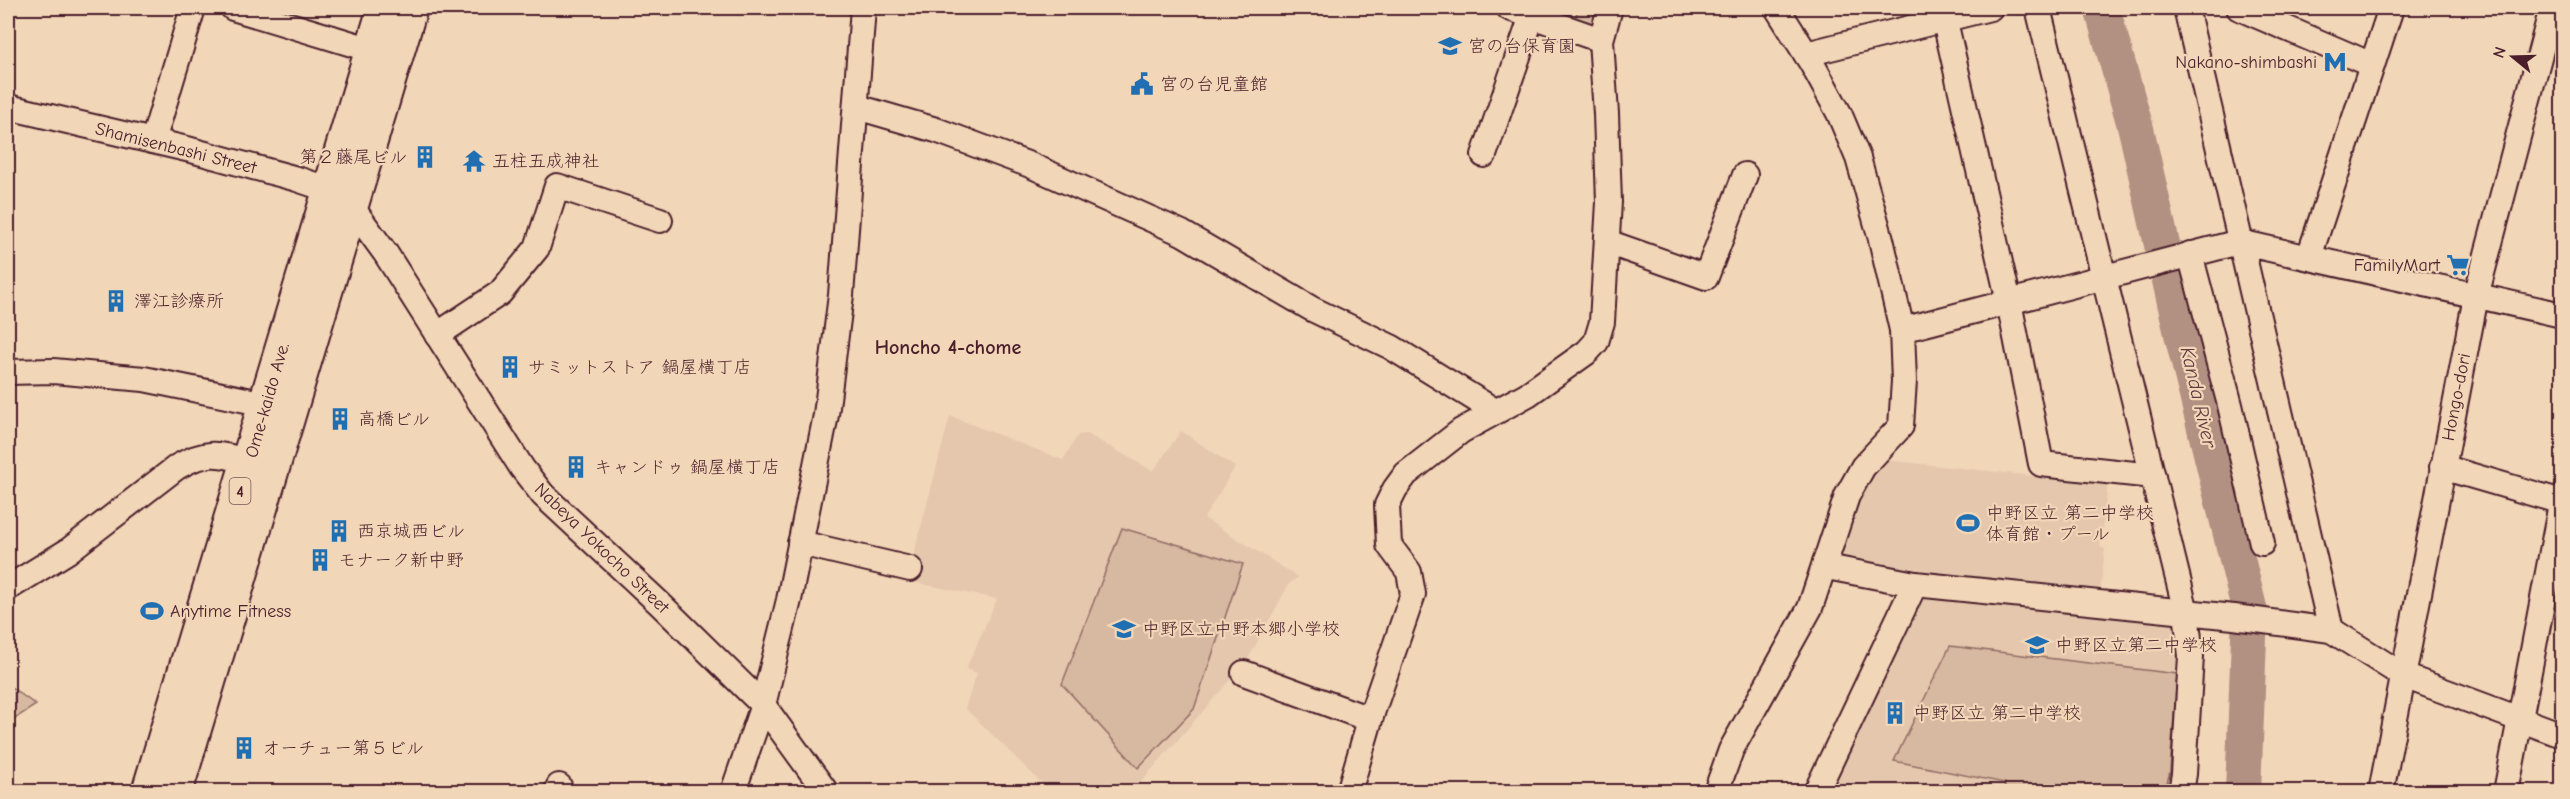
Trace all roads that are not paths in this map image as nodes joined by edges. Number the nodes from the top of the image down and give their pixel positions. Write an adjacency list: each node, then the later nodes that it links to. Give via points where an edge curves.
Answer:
1 (193, 8): 24 (street)
2 (233, 8): 19 (street)
3 (384, 8): 19 (main road, Ome-kaido Ave. / 4)
4 (411, 8): 27 (main road, Ome-kaido Ave. / 4)
5 (864, 8): 23 (street)
6 (1509, 8): 16 (street)
7 (1610, 8): 18 (street)
8 (1777, 8): 20 (street)
9 (1990, 8): 15 (street)
10 (2038, 8): 33 (street)
11 (2186, 8): 30 (street)
12 (2239, 8): 17 (street)
13 (2391, 8): 21 (street)
14 (2552, 8): 34 (street, Hongo-dori)
15 (1943, 13): 20 (street); 35 (street)
16 (1547, 15): 18 (street); 25 (street)
17 (2284, 16): 21 (street)
18 (1601, 40): 29 (street)
19 (372, 50): 27 (main road, Ome-kaido Ave. / 4)
20 (1806, 54): 37 (street, via 1839,112 1858,158)
21 (2372, 65): 32 (street)
22 (8, 107): 24 (street, Shamisenbashi Street)
23 (857, 107): 41 (street, via 936,130 1030,165 1182,233 1312,309 1391,347); 46 (street, via 842,296 826,415)
24 (153, 141): 27 (street, Shamisenbashi Street)
25 (1484, 155)
26 (1745, 175): 29 (street, via 1706,277)
27 (341, 197): 38 (street, Nabeya Yokocho Street, via 386,254); 40 (main road, Ome-kaido Ave. / 4); 62 (main road, Ome-kaido Ave. / 4)
28 (660, 220): 38 (street, via 557,186 537,248 500,293)
29 (1607, 242): 41 (street, via 1602,322 1596,342 1536,388)
30 (2239, 242): 31 (street); 32 (street); 53 (street)
31 (2188, 255): 33 (street); 47 (street, via 2230,405)
32 (2308, 257): 34 (street)
33 (2105, 276): 35 (street); 44 (street)
34 (2476, 296): 36 (street); 43 (street, Hongo-dori)
35 (2009, 302): 37 (street); 44 (street, via 2041,464)
36 (2562, 315)
37 (1902, 330): 48 (street, via 1901,426 1863,466 1847,496)
38 (437, 335): 56 (street, Nabeya Yokocho Street, via 543,495)
39 (8, 372): 40 (street, via 52,371 144,379)
40 (266, 404): 42 (main road, Ome-kaido Ave. / 4)
41 (1495, 411): 57 (street, via 1461,431 1406,474 1387,505 1389,545 1409,572 1413,594)
42 (249, 462): 51 (street, via 214,453 194,457 68,551); 61 (main road, Ome-kaido Ave. / 4)
43 (2442, 467): 45 (street); 55 (street, Hongo-dori)
44 (2153, 476): 52 (street)
45 (2562, 501): 58 (street)
46 (800, 543): 49 (street); 56 (street)
47 (2262, 543)
48 (1825, 562): 50 (street, via 1832,568); 65 (street, via 1810,608 1731,750)
49 (910, 569)
50 (1915, 584): 52 (street); 66 (street)
51 (8, 588)
52 (2186, 612): 53 (street); 67 (street, via 2191,656)
53 (2331, 630): 55 (street)
54 (1244, 674): 57 (street, via 1361,716)
55 (2404, 676): 58 (street); 68 (street, Hongo-dori)
56 (763, 705): 63 (street); 64 (street, Nabeya Yokocho Street)
57 (1372, 713): 60 (street)
58 (2520, 719): 59 (street); 69 (street)
59 (2562, 735)
60 (1346, 788)
61 (148, 792)
62 (176, 792)
63 (733, 792)
64 (826, 792)
65 (1716, 792)
66 (1816, 792)
67 (2181, 792)
68 (2381, 792)
69 (2506, 792)

